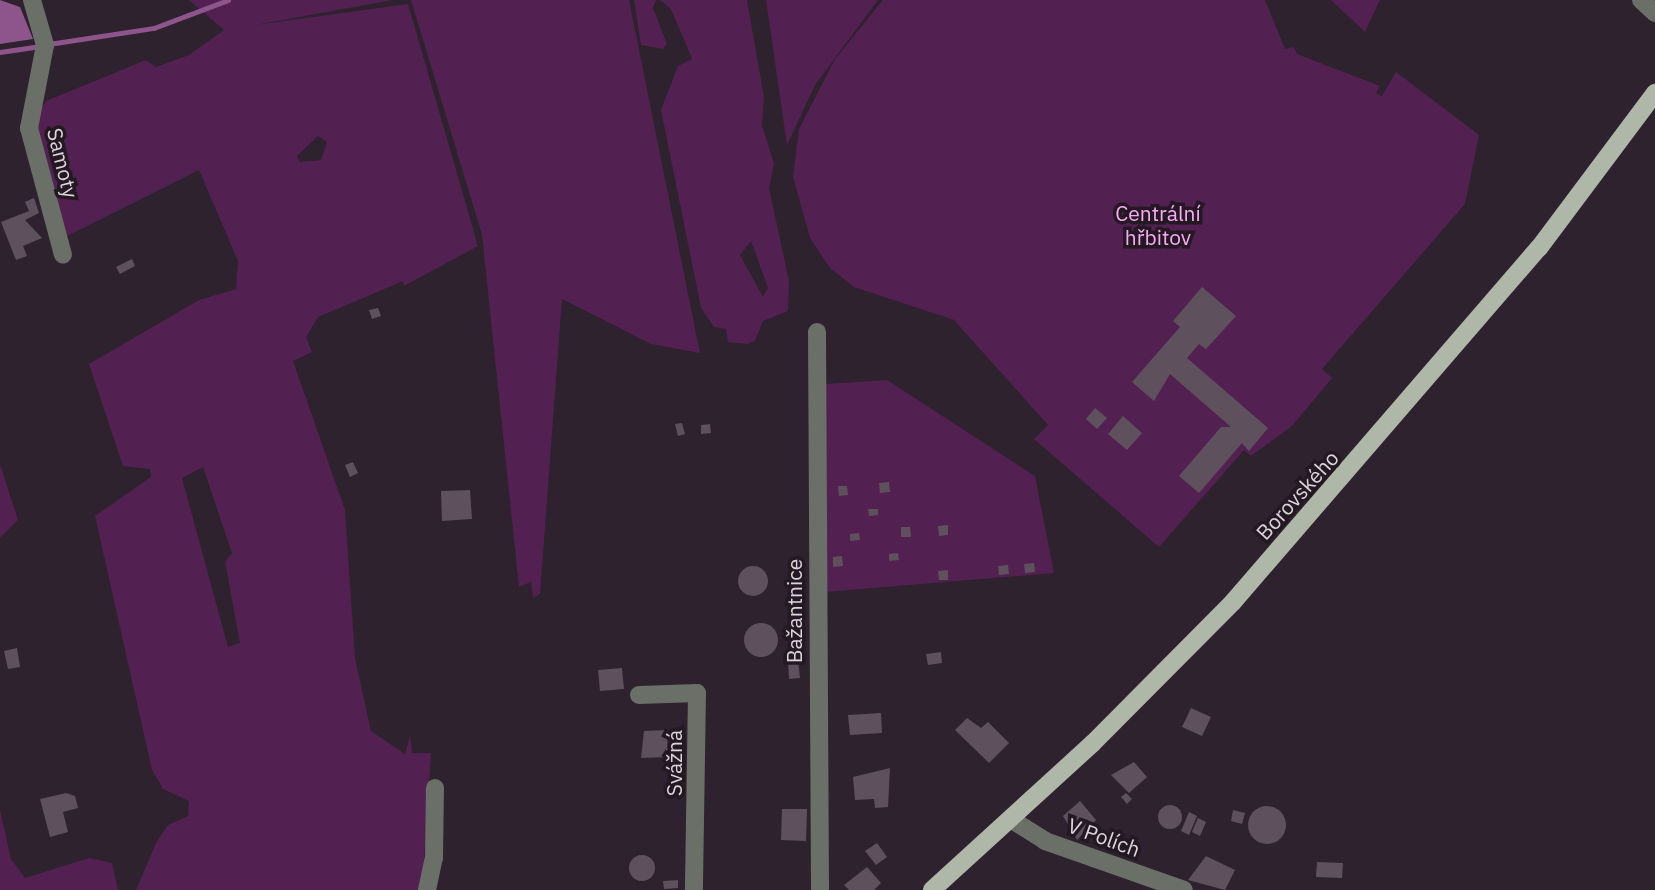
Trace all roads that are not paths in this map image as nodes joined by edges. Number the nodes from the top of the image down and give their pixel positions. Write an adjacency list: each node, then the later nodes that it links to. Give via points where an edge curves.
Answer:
1 (32, 0): 5 (street, Samoty, via 45,45 29,128)
2 (1641, 0): 3 (street)
3 (1655, 13)
4 (1655, 93): 9 (main road, Borovského, via 1539,248 1381,435 1233,602)
5 (63, 255)
6 (817, 332): 12 (street, Bažantnice)
7 (639, 695): 11 (street, Svážná, via 697,693)
8 (435, 788): 10 (street, via 434,858)
9 (1012, 820): 13 (main road, Borovského); 14 (street, V Polích, via 1045,841)
10 (427, 890)
11 (694, 890)
12 (820, 890)
13 (932, 890)
14 (1184, 890)

